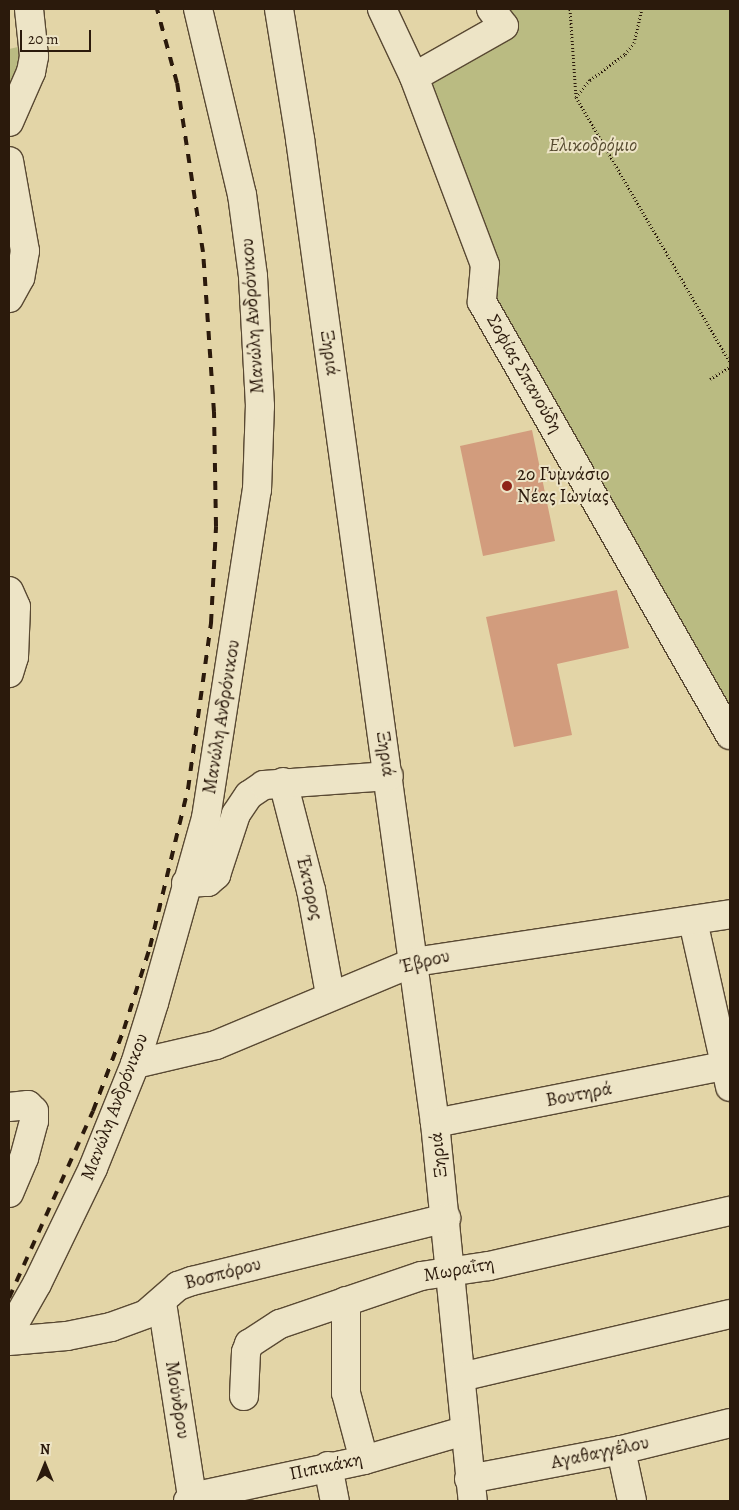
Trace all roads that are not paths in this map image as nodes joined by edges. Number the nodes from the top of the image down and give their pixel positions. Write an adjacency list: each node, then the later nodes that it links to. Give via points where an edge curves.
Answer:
1 (29, 9): 7 (street, via 34,56 32,72)
2 (198, 9): 15 (street, Μανώλη Ανδρόνικου, via 242,195 253,276 257,318 259,468 218,756 206,818)
3 (278, 9): 13 (street, Ξηριά, via 300,139)
4 (382, 9): 6 (street, Σοφίας Σπανούδη)
5 (491, 9): 6 (street, via 504,26)
6 (414, 77): 12 (street, Σοφίας Σπανούδη, via 485,265 482,302)
7 (9, 122)
8 (9, 161): 9 (street, via 25,250 20,278)
9 (9, 298)
10 (9, 591): 11 (street, via 16,607 14,657)
11 (9, 673)
12 (730, 735)
13 (389, 776): 14 (street); 18 (street, Ξηριά)
14 (283, 782): 15 (street, via 256,790 241,804 216,875 208,882); 19 (street, Έκτορος, via 311,890)
15 (186, 883): 20 (street, Μανώλη Ανδρόνικου)
16 (730, 914): 17 (street, Έβρου)
17 (693, 921): 18 (street, Έβρου); 21 (street)
18 (414, 962): 19 (street, Έβρου); 23 (street, Ξηριά)
19 (330, 995): 20 (street, Έβρου, via 216,1046)
20 (135, 1064): 31 (street, Μανώλη Ανδρόνικου, via 75,1206)
21 (727, 1077): 23 (street, Βουτηρά)
22 (18, 1106): 24 (street, via 34,1111 34,1121 24,1158)
23 (435, 1123): 26 (street, Ξηριά)
24 (9, 1193)
25 (730, 1211): 27 (street, Μωραΐτη, via 490,1266)
26 (446, 1218): 27 (street, Ξηριά); 29 (street, Βοσπόρου, via 192,1280 178,1286)
27 (452, 1271): 28 (street, Μωραΐτη, via 421,1276); 33 (street, Ξηριά)
28 (346, 1301): 34 (street, Μωραΐτη, via 280,1324 249,1344); 38 (street, via 346,1393)
29 (162, 1303): 32 (street, Βοσπόρου, via 146,1314 111,1327 67,1336); 41 (street, Μούνδρου)
30 (730, 1314): 33 (street)
31 (9, 1333)
32 (9, 1341)
33 (461, 1377): 36 (street, Ξηριά)
34 (244, 1396)
35 (730, 1423): 37 (street, Αγαθαγγέλου)
36 (464, 1430): 38 (street, Πιπικάκη); 40 (street, Ξηριά)
37 (621, 1450): 40 (street, Αγαθαγγέλου); 43 (street)
38 (364, 1460): 39 (street, Πιπικάκη)
39 (328, 1466): 41 (street, Πιπικάκη); 42 (street)
40 (471, 1490)
41 (190, 1499)
42 (335, 1501)
43 (632, 1501)

